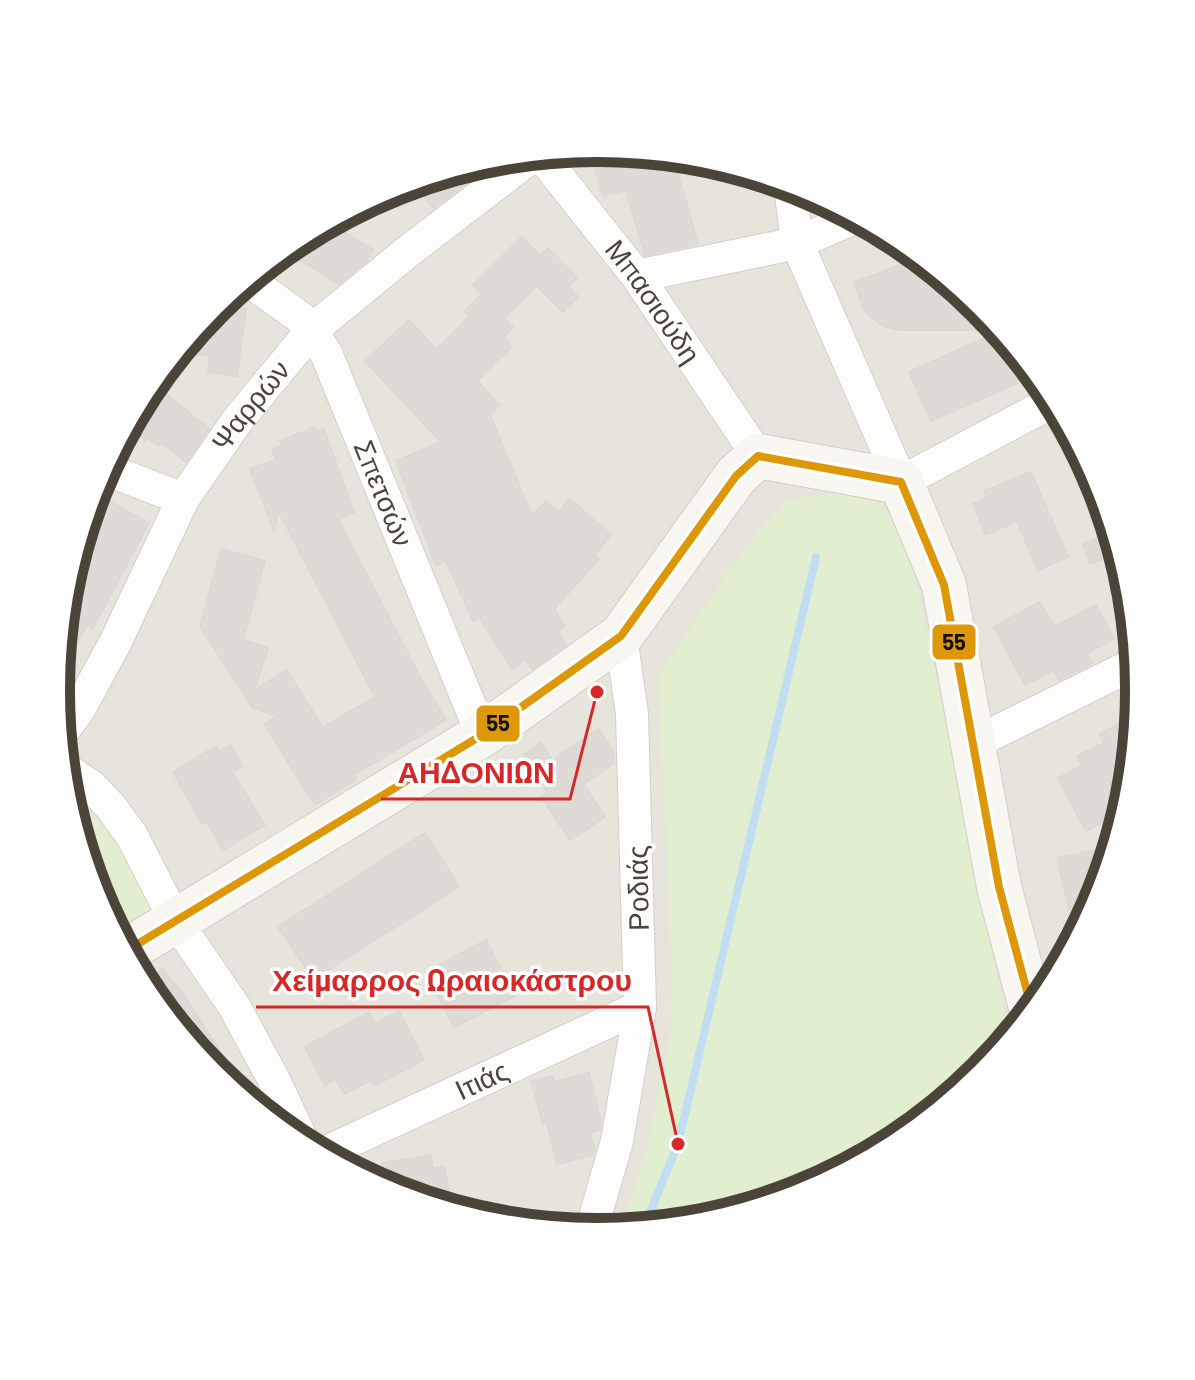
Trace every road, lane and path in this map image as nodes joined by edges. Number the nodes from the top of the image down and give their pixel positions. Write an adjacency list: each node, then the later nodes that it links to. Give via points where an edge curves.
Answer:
1 (549, 165): 6 (street, Μπασιούδη)
2 (515, 169): 8 (street, Ψαρρών)
3 (792, 200): 5 (street)
4 (842, 223): 5 (street)
5 (797, 243): 6 (street); 12 (street)
6 (637, 276): 10 (street, Μπασιούδη)
7 (258, 287): 8 (street, Σπετσών)
8 (312, 330): 13 (street, Ψαρρών, via 237,421); 17 (street, Σπετσών, via 326,353)
9 (1042, 407): 12 (street)
10 (758, 456): 12 (street); 14 (street, via 736,476)
11 (117, 473): 13 (street)
12 (901, 482): 18 (street, via 944,585)
13 (183, 499): 16 (street, Ψαρρών, via 115,643)
14 (621, 636): 17 (street); 23 (street, Ροδιάς, via 632,714)
15 (1124, 669): 18 (street)
16 (71, 721)
17 (482, 735): 20 (street)
18 (974, 743): 22 (street, via 999,887)
19 (78, 777): 20 (street, via 111,807 132,836)
20 (175, 920): 21 (street); 24 (street, via 234,1006)
21 (136, 945)
22 (1032, 989)
23 (640, 1007): 25 (street, Ιτιάς); 26 (street, Ροδιάς, via 617,1141)
24 (293, 1121)
25 (335, 1148)
26 (595, 1218)

